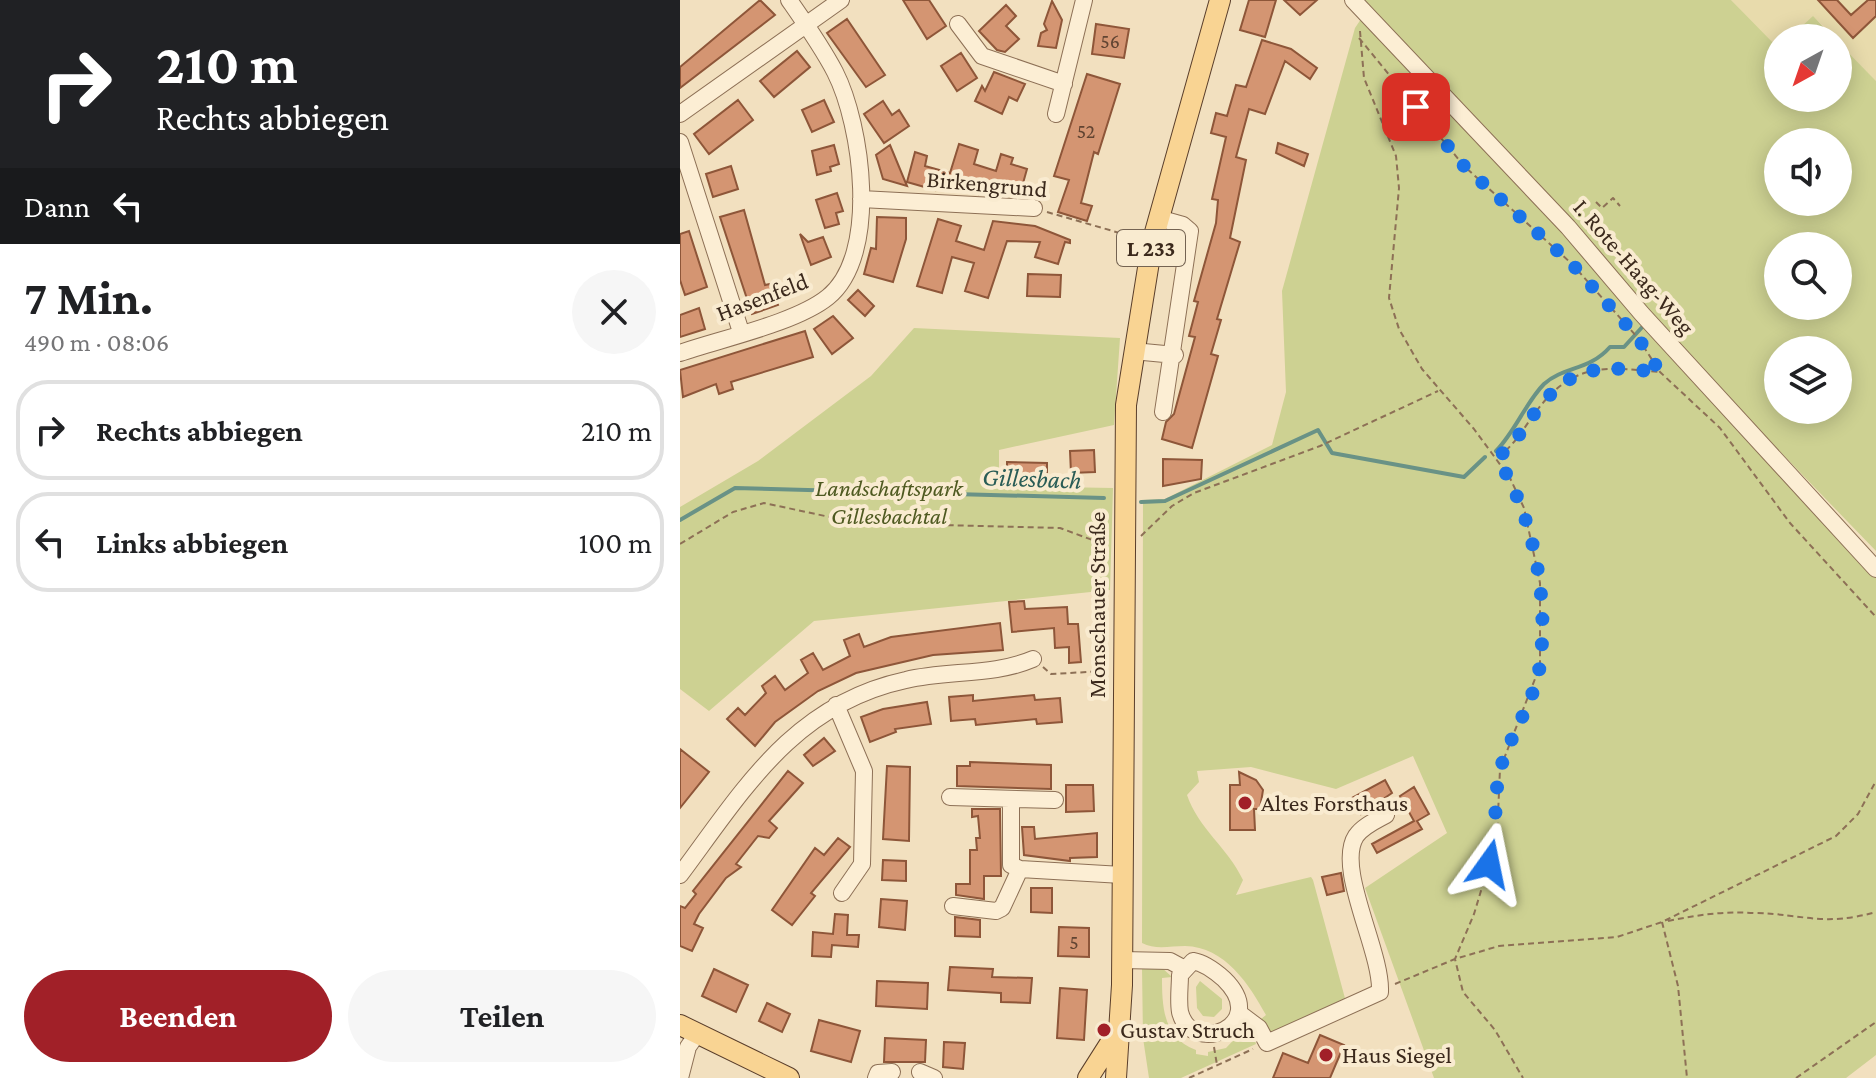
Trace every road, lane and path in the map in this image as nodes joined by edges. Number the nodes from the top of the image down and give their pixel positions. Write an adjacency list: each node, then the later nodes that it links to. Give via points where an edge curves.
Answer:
1 (789, 0): 6 (street, Hasenfeld)
2 (841, 0): 6 (street)
3 (1084, 0): 8 (street)
4 (1220, 0): 16 (main road, Monschauer Straße / L 233)
5 (1353, 0): 28 (street, I. Rote-Haag-Weg, via 1568,227)
6 (805, 24): 9 (street); 12 (street, Hasenfeld, via 835,73 849,110)
7 (958, 24): 8 (street, via 982,56)
8 (1064, 84): 10 (street)
9 (680, 114)
10 (1056, 114)
11 (680, 142): 18 (street)
12 (861, 199): 15 (street, Birkengrund); 18 (street, Hasenfeld, via 848,270 830,296 806,311)
13 (1596, 202): 14 (path, via 1602,208 1613,198)
14 (1620, 206)
15 (1034, 208): 17 (path, Birkengrund)
16 (1158, 218): 17 (main road, Monschauer Straße / L 233); 21 (street, via 1190,231)
17 (1152, 243): 19 (main road, Monschauer Straße / L 233)
18 (741, 332): 20 (street, Hasenfeld)
19 (1133, 351): 21 (street); 27 (main road, Monschauer Straße / L 233, via 1126,405)
20 (680, 353)
21 (1175, 355): 24 (street)
22 (1660, 372): 23 (path, via 1631,329 1572,264 1464,166 1358,37 1364,78 1396,156 1399,188 1389,298 1399,329); 25 (path, via 1600,367 1562,382); 29 (path, via 1720,428 1790,523)
23 (1439, 391): 25 (path); 27 (path, via 1320,446 1194,493)
24 (1163, 412)
25 (1497, 458): 45 (path, via 1524,508 1540,583 1540,666 1500,769 1497,838)
26 (680, 544): 27 (path, via 733,512 764,503 858,523 1060,528 1109,546)
27 (1130, 544): 40 (main road, Monschauer Straße / L 233)
28 (1876, 569)
29 (1876, 617)
30 (1033, 659): 31 (path, via 1051,674); 32 (street, via 1012,668 930,674 882,685)
31 (1108, 671)
32 (836, 705): 39 (street, via 771,756); 41 (street, via 864,771 862,864)
33 (1876, 781): 44 (path, via 1858,814 1836,836)
34 (950, 797): 35 (street)
35 (1011, 799): 36 (street); 38 (street, via 1011,865)
36 (1055, 800)
37 (1386, 815): 48 (street, via 1365,826 1350,850 1381,972)
38 (1020, 869): 40 (street); 42 (street, via 1002,908)
39 (680, 875)
40 (1122, 875): 46 (main road, Monschauer Straße / L 233)
41 (842, 893)
42 (953, 906)
43 (1876, 912): 44 (path, via 1842,921 1707,912)
44 (1662, 922): 45 (path, via 1617,937 1499,946); 64 (path, via 1678,986)
45 (1455, 959): 48 (path); 63 (path, via 1463,992 1495,1030)
46 (1122, 960): 47 (street, via 1159,960); 51 (main road, Monschauer Straße / L 233)
47 (1183, 968): 49 (street, via 1199,962 1219,974 1237,993); 53 (street, via 1179,1002 1184,1020 1199,1033)
48 (1380, 992): 54 (street)
49 (1239, 1013): 53 (street, via 1227,1029); 54 (street, via 1259,1028)
50 (1876, 1022): 65 (path)
51 (1120, 1027): 60 (main road); 61 (main road, Monschauer Straße / L 233)
52 (688, 1029): 57 (street); 58 (main road)
53 (1214, 1034): 55 (path)
54 (1267, 1043): 55 (path)
55 (1217, 1066): 62 (path)
56 (892, 1072): 59 (street)
57 (680, 1078)
58 (789, 1078)
59 (876, 1078)
60 (1088, 1078)
61 (1116, 1078)
62 (1189, 1078)
63 (1523, 1078)
64 (1687, 1078)
65 (1796, 1078)

